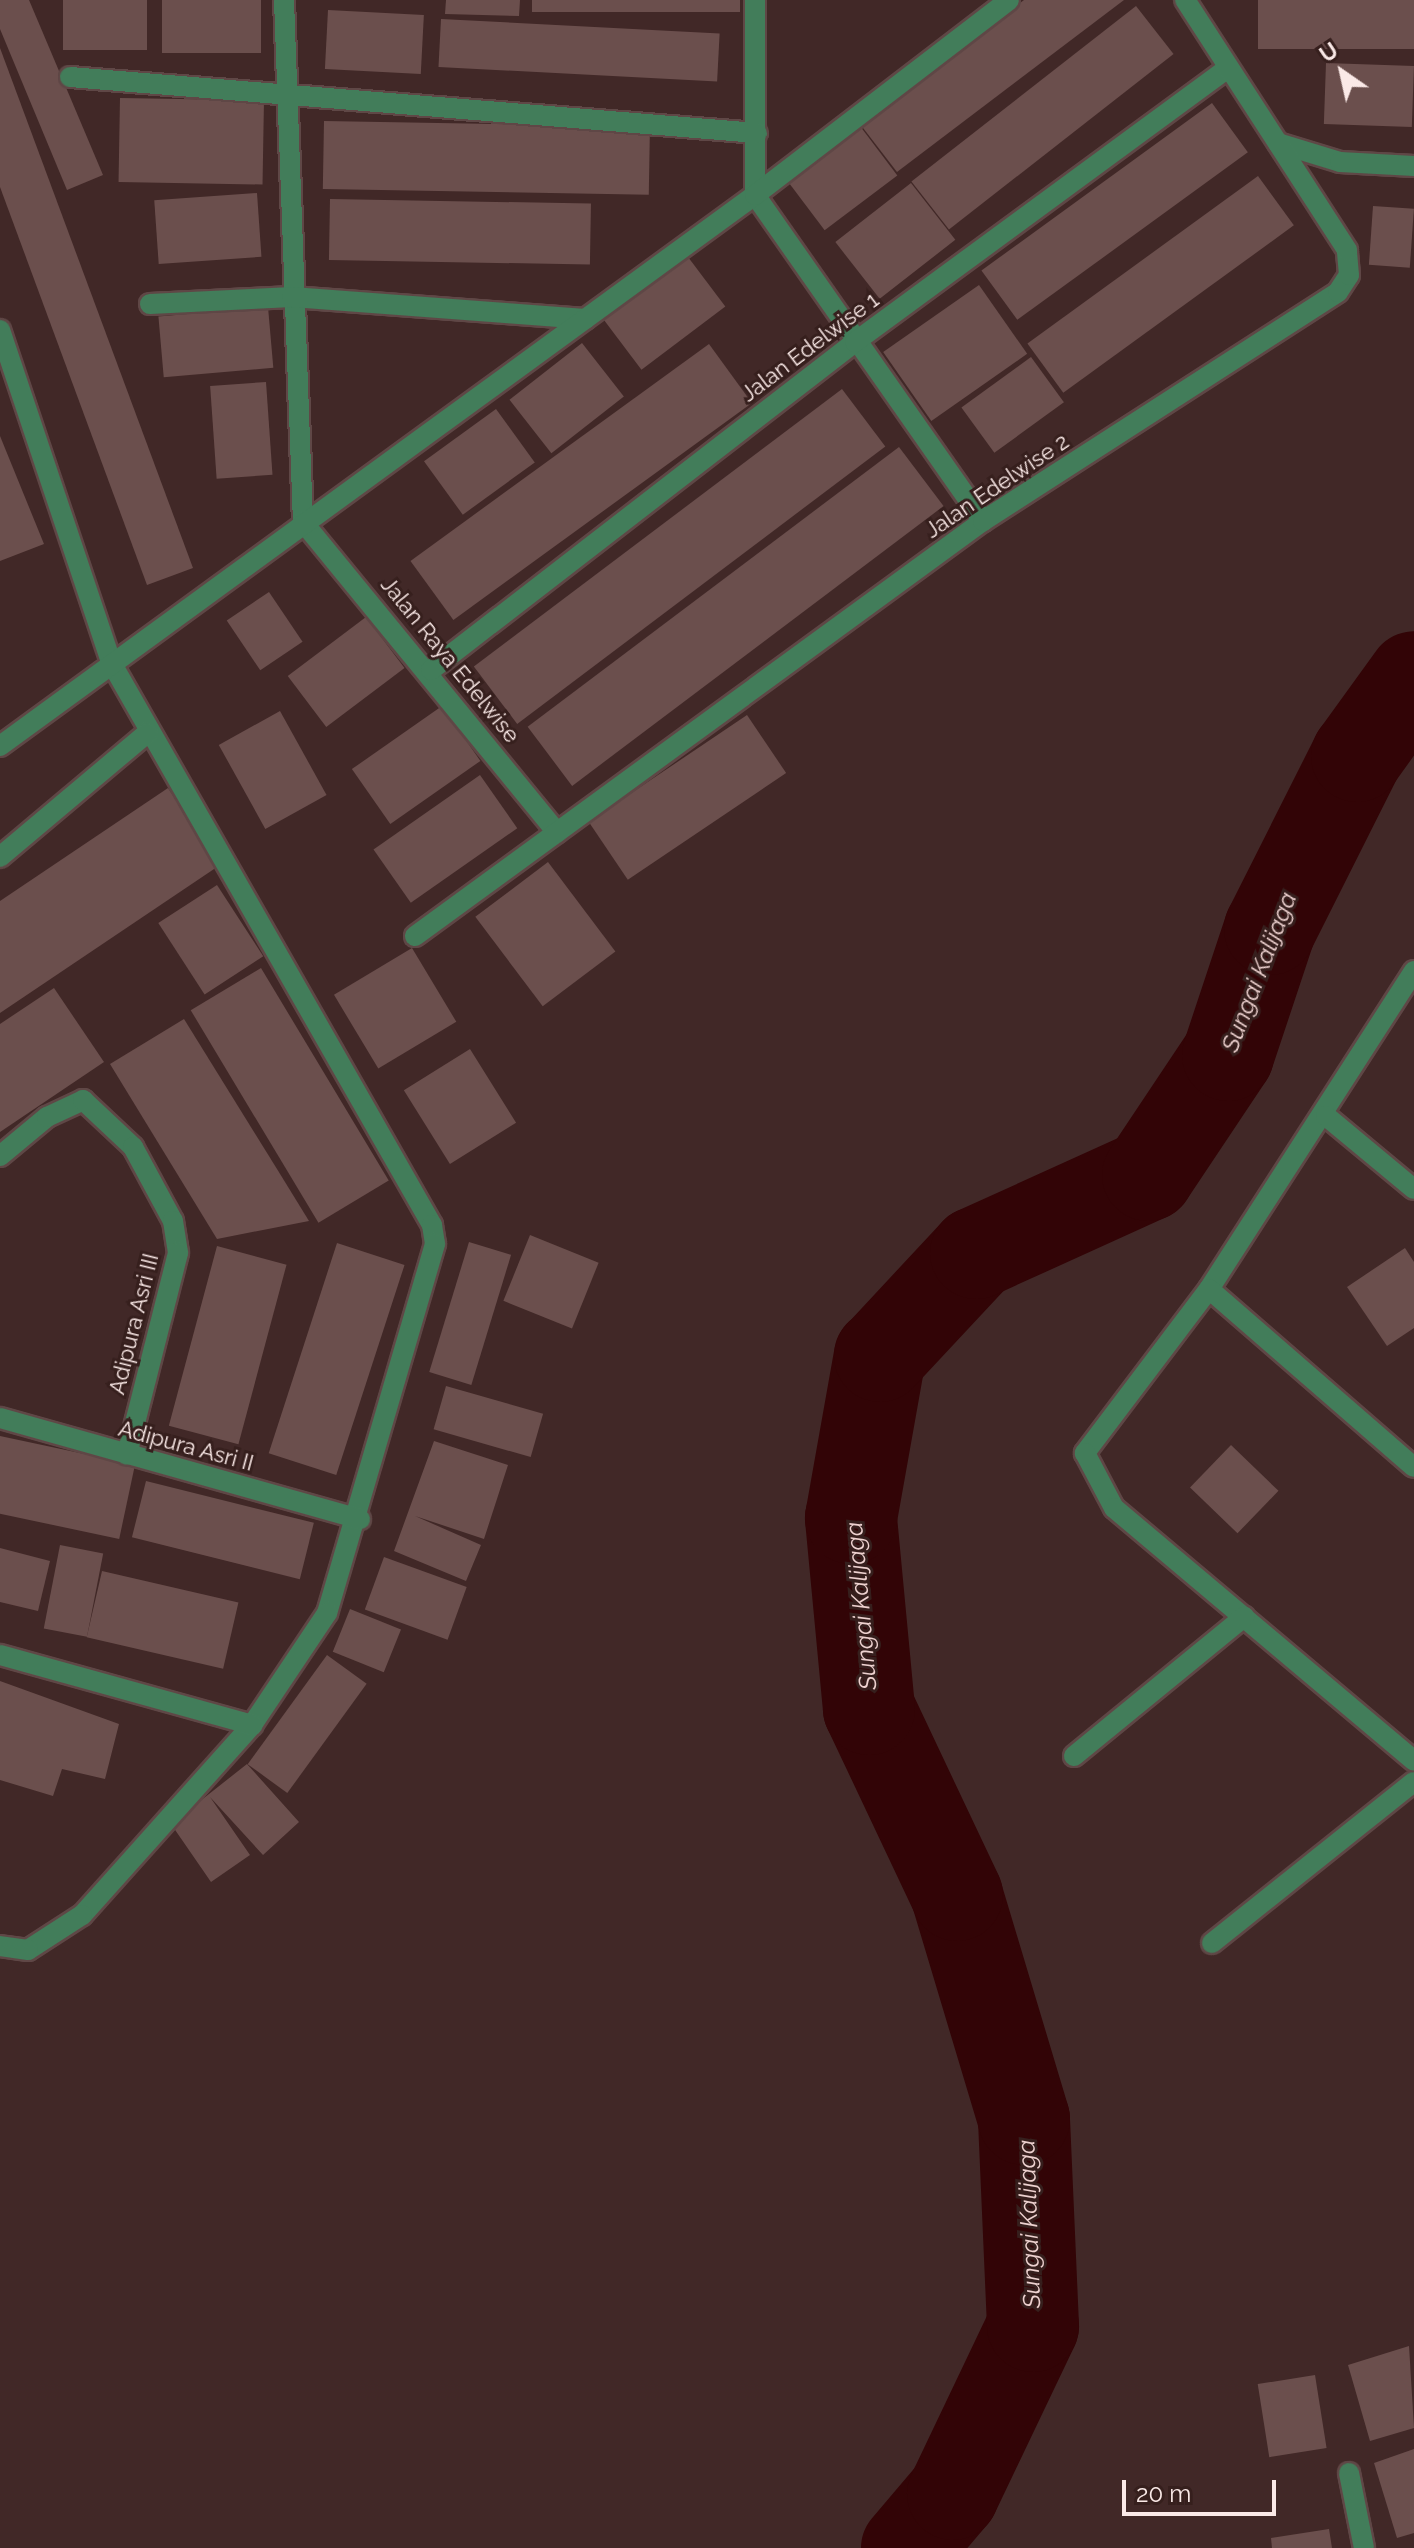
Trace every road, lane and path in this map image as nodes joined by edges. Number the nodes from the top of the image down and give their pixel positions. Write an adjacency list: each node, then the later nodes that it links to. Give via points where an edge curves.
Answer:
1 (284, 0): 7 (street)
2 (755, 0): 8 (street)
3 (1009, 0): 11 (street)
4 (1185, 0): 5 (street, Jalan Edelwise 2)
5 (1225, 70): 9 (street, Jalan Edelwise 2); 16 (street, Jalan Edelwise 1)
6 (70, 77): 7 (street)
7 (286, 98): 8 (street); 12 (street)
8 (757, 133): 11 (street)
9 (1278, 143): 10 (street, via 1340,162); 17 (street, Jalan Edelwise 2, via 1347,250 1349,275 1338,292)
10 (1414, 166)
11 (755, 195): 14 (street); 16 (street)
12 (292, 297): 13 (street); 14 (street); 18 (street)
13 (150, 304)
14 (585, 319): 18 (street)
15 (0, 330): 19 (street)
16 (855, 342): 17 (street); 20 (street, Jalan Edelwise 1)
17 (983, 521): 23 (street, Jalan Edelwise 2)
18 (303, 522): 19 (street); 20 (street, Jalan Raya Edelwise)
19 (112, 664): 21 (street); 22 (street)
20 (431, 670): 23 (street, Jalan Raya Edelwise)
21 (147, 733): 24 (street); 34 (street, via 432,1225 434,1265)
22 (0, 746)
23 (557, 832): 25 (street, Jalan Edelwise 2)
24 (0, 857)
25 (415, 936)
26 (1414, 971): 27 (street)
27 (1326, 1116): 29 (street); 30 (street)
28 (0, 1156): 32 (street, Adipura Asri III, via 66,1104 83,1100 133,1147 173,1221 178,1253)
29 (1414, 1189)
30 (1209, 1289): 33 (street); 35 (street, via 1085,1453 1114,1508)
31 (0, 1418): 32 (street, Adipura Asri II)
32 (127, 1455): 34 (street, Adipura Asri II)
33 (1414, 1467)
34 (360, 1519): 37 (street, via 327,1613)
35 (1244, 1617): 38 (street); 39 (street)
36 (0, 1655): 37 (street)
37 (252, 1725): 42 (street, via 82,1915 28,1950)
38 (1074, 1756)
39 (1414, 1761)
40 (1414, 1782): 41 (street)
41 (1212, 1943)
42 (0, 1946)
43 (1349, 2473): 44 (street)
44 (1364, 2548)

